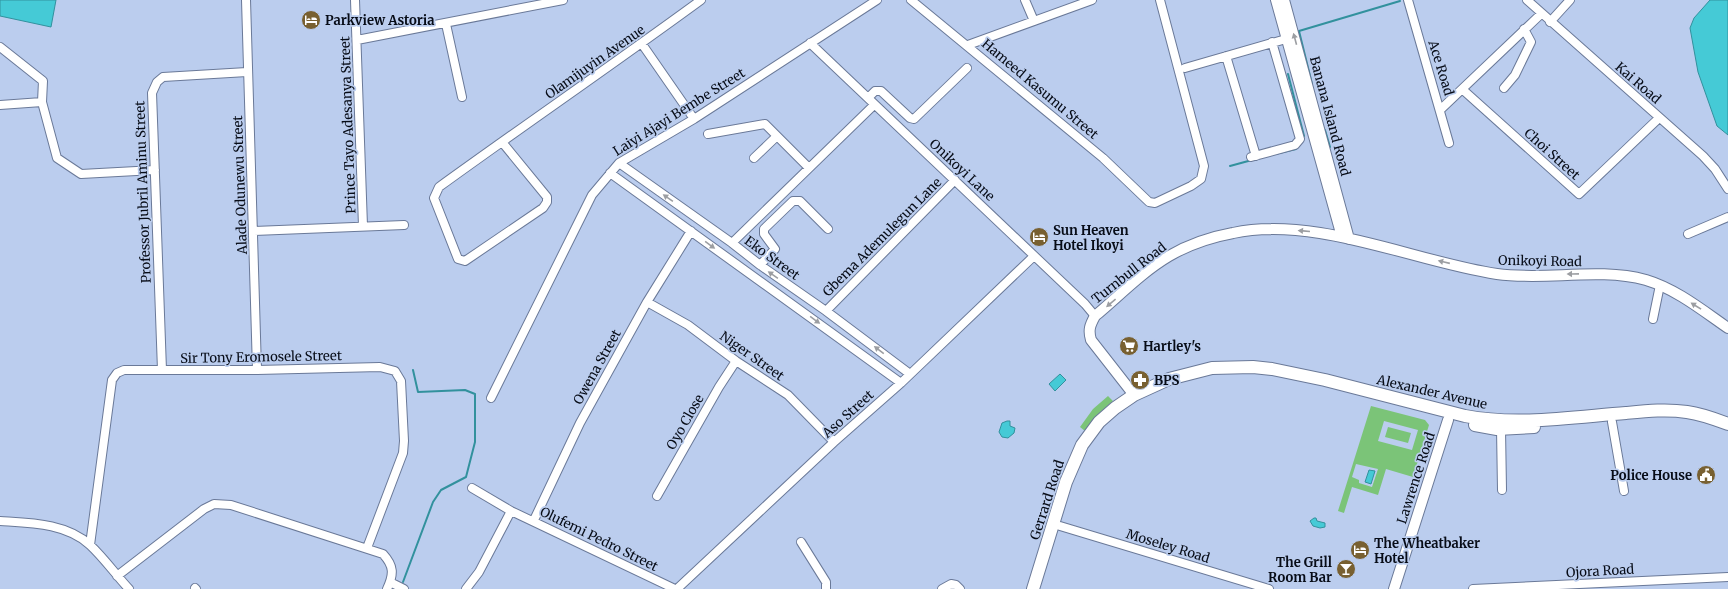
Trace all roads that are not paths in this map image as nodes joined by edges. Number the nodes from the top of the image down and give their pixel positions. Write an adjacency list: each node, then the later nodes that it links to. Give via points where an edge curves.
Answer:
1 (246, 0): 31 (street, Alade Odunewu Street)
2 (355, 0): 22 (street, Prince Tayo Adesanya Street)
3 (563, 0): 19 (street)
4 (701, 0): 25 (street, Olamijuyin Avenue)
5 (877, 0): 24 (street, Laiyi Ajayi Bembe Street)
6 (911, 0): 26 (street, Hameed Kasumu Street)
7 (1025, 0): 17 (street)
8 (1092, 0): 15 (street)
9 (1160, 0): 26 (street, Hameed Kasumu Street, via 1204,166 1201,179 1155,203 1149,202 1103,158)
10 (1276, 0): 21 (street, Banana Island Road)
11 (1284, 0): 60 (street, Banana Island Road, one-way to 11)
12 (1408, 0): 39 (street, Ace Road)
13 (1527, 0): 16 (street, Kai Road)
14 (1570, 0): 18 (street)
15 (1071, 4): 17 (street)
16 (1541, 14): 18 (street, Kai Road); 20 (street)
17 (1034, 21): 26 (street)
18 (1550, 22): 40 (street, Kai Road)
19 (446, 24): 22 (street); 34 (street)
20 (1524, 30): 32 (street, via 1531,42 1515,75); 33 (street)
21 (1286, 39): 23 (street); 60 (street, Banana Island Road)
22 (357, 40): 55 (street, Prince Tayo Adesanya Street)
23 (1272, 42): 28 (street); 28 (street, via 1300,139 1295,146 1254,156)
24 (810, 43): 35 (street, Onikoyi Lane); 41 (street, Laiyi Ajayi Bembe Street)
25 (642, 44): 41 (street); 44 (street, Olamijuyin Avenue)
26 (968, 45)
27 (0, 47): 36 (street, via 44,81)
28 (1226, 56): 30 (street)
29 (967, 68): 35 (street, via 914,119 881,91 875,91)
30 (1185, 68)
31 (247, 72): 49 (street, Professor Jubril Aminu Street, via 163,77 157,82 152,94); 57 (street, Alade Odunewu Street)
32 (1504, 88)
33 (1462, 89): 39 (street); 40 (street, Choi Street, via 1579,194)
34 (462, 97)
35 (868, 98): 38 (street, Onikoyi Lane)
36 (42, 102): 37 (street); 49 (street, via 57,158 81,174)
37 (0, 105)
38 (874, 105): 48 (street); 51 (street, Onikoyi Lane)
39 (1441, 110): 45 (street, Ace Road)
40 (1660, 118): 52 (street, Kai Road, via 1703,156)
41 (694, 119): 47 (street, Laiyi Ajayi Bembe Street)
42 (708, 134): 43 (street, via 763,123)
43 (777, 136): 46 (street); 48 (street)
44 (502, 142): 44 (street, Olamijuyin Avenue, via 439,187 436,192 434,198 458,260 462,262 505,235 543,208 547,202 546,197)
45 (1449, 142)
46 (754, 158)
47 (619, 163): 50 (street, Laiyi Ajayi Bembe Street); 61 (street, Eko Street, one-way to 47)
48 (809, 168): 61 (street)
49 (155, 170): 71 (street, Professor Jubril Aminu Street)
50 (610, 173): 58 (street, Eko Street); 75 (street, Laiyi Ajayi Bembe Street, via 592,195)
51 (955, 180): 62 (street, Onikoyi Lane); 66 (street, Gbema Ademulegun Lane)
52 (1728, 189)
53 (1728, 217): 59 (street)
54 (404, 225): 55 (street)
55 (364, 226): 57 (street)
56 (828, 229): 63 (street, via 800,201 793,201 764,229 764,234 775,249)
57 (254, 231): 72 (street, Alade Odunewu Street)
58 (691, 231): 65 (street, Owena Street); 74 (street, Eko Street, one-way to 74)
59 (1688, 234)
60 (1346, 238): 64 (street, Onikoyi Road, one-way to 60, via 1629,276 1498,274); 67 (street, Turnbull Road, one-way to 67, via 1266,229 1210,238 1169,256)
61 (732, 243): 63 (street, Eko Street)
62 (1034, 256): 67 (street, Onikoyi Lane); 73 (street, Aso Street)
63 (760, 265): 66 (street, Eko Street, one-way to 63)
64 (1660, 285): 68 (street); 69 (street, Onikoyi Road, one-way to 64)
65 (647, 302): 70 (street, Niger Street, via 688,325); 88 (street, Owena Street, via 580,423)
66 (826, 311): 73 (street, Eko Street, one-way to 66)
67 (1095, 316): 76 (street, Turnbull Road, via 1090,324 1091,340)
68 (1653, 319)
69 (1728, 328)
70 (736, 361): 82 (street, Niger Street, via 788,396); 86 (street, Oyo Close)
71 (162, 370): 72 (street, Sir Tony Eromosele Street); 92 (street, Sir Tony Eromosele Street, via 124,370 117,372 112,380)
72 (257, 370): 93 (street, Sir Tony Eromosele Street, via 380,367 390,369 398,376 401,381 403,452)
73 (910, 374): 74 (street, Aso Street)
74 (901, 384): 82 (street, Aso Street)
75 (491, 398)
76 (1134, 399): 77 (main road, Alexander Avenue, via 1196,378 1222,374 1252,375 1303,383); 79 (main road, Alexander Avenue, via 1170,379 1196,371 1253,367 1325,380 1472,418 1512,420 1676,410 1708,416); 90 (main road, via 1112,420 1086,452 1075,476); 104 (main road, Gerrard Road, via 1099,422 1075,457)
77 (1448, 420): 80 (main road, Alexander Avenue); 107 (street, Lawrence Road)
78 (1612, 422): 80 (main road, Alexander Avenue); 81 (main road, Alexander Avenue, via 1675,418 1710,425); 85 (street)
79 (1728, 424)
80 (1501, 429): 84 (street)
81 (1728, 432)
82 (834, 442): 100 (street, Aso Street)
83 (472, 488): 87 (street, Olufemi Pedro Street)
84 (1502, 490)
85 (1624, 491)
86 (657, 496)
87 (511, 511): 88 (street, Olufemi Pedro Street); 99 (street, via 479,572)
88 (534, 520): 100 (street, Olufemi Pedro Street)
89 (0, 521): 92 (street, via 56,527)
90 (1060, 526): 105 (main road); 106 (street, Moseley Road)
91 (801, 542): 101 (street, via 826,582)
92 (90, 544): 94 (street)
93 (367, 548): 94 (street, via 222,503 204,509); 96 (street, via 383,554 389,561 392,568)
94 (116, 576): 97 (street)
95 (1728, 577): 108 (street, Ojora Road)
96 (389, 586): 98 (street)
97 (129, 589)
98 (404, 589)
99 (466, 589)
100 (676, 589)
101 (826, 589)
102 (942, 589): 103 (street, via 951,584)
103 (960, 589)
104 (1033, 589)
105 (1041, 589)
106 (1269, 589)
107 (1394, 589)
108 (1473, 589)

